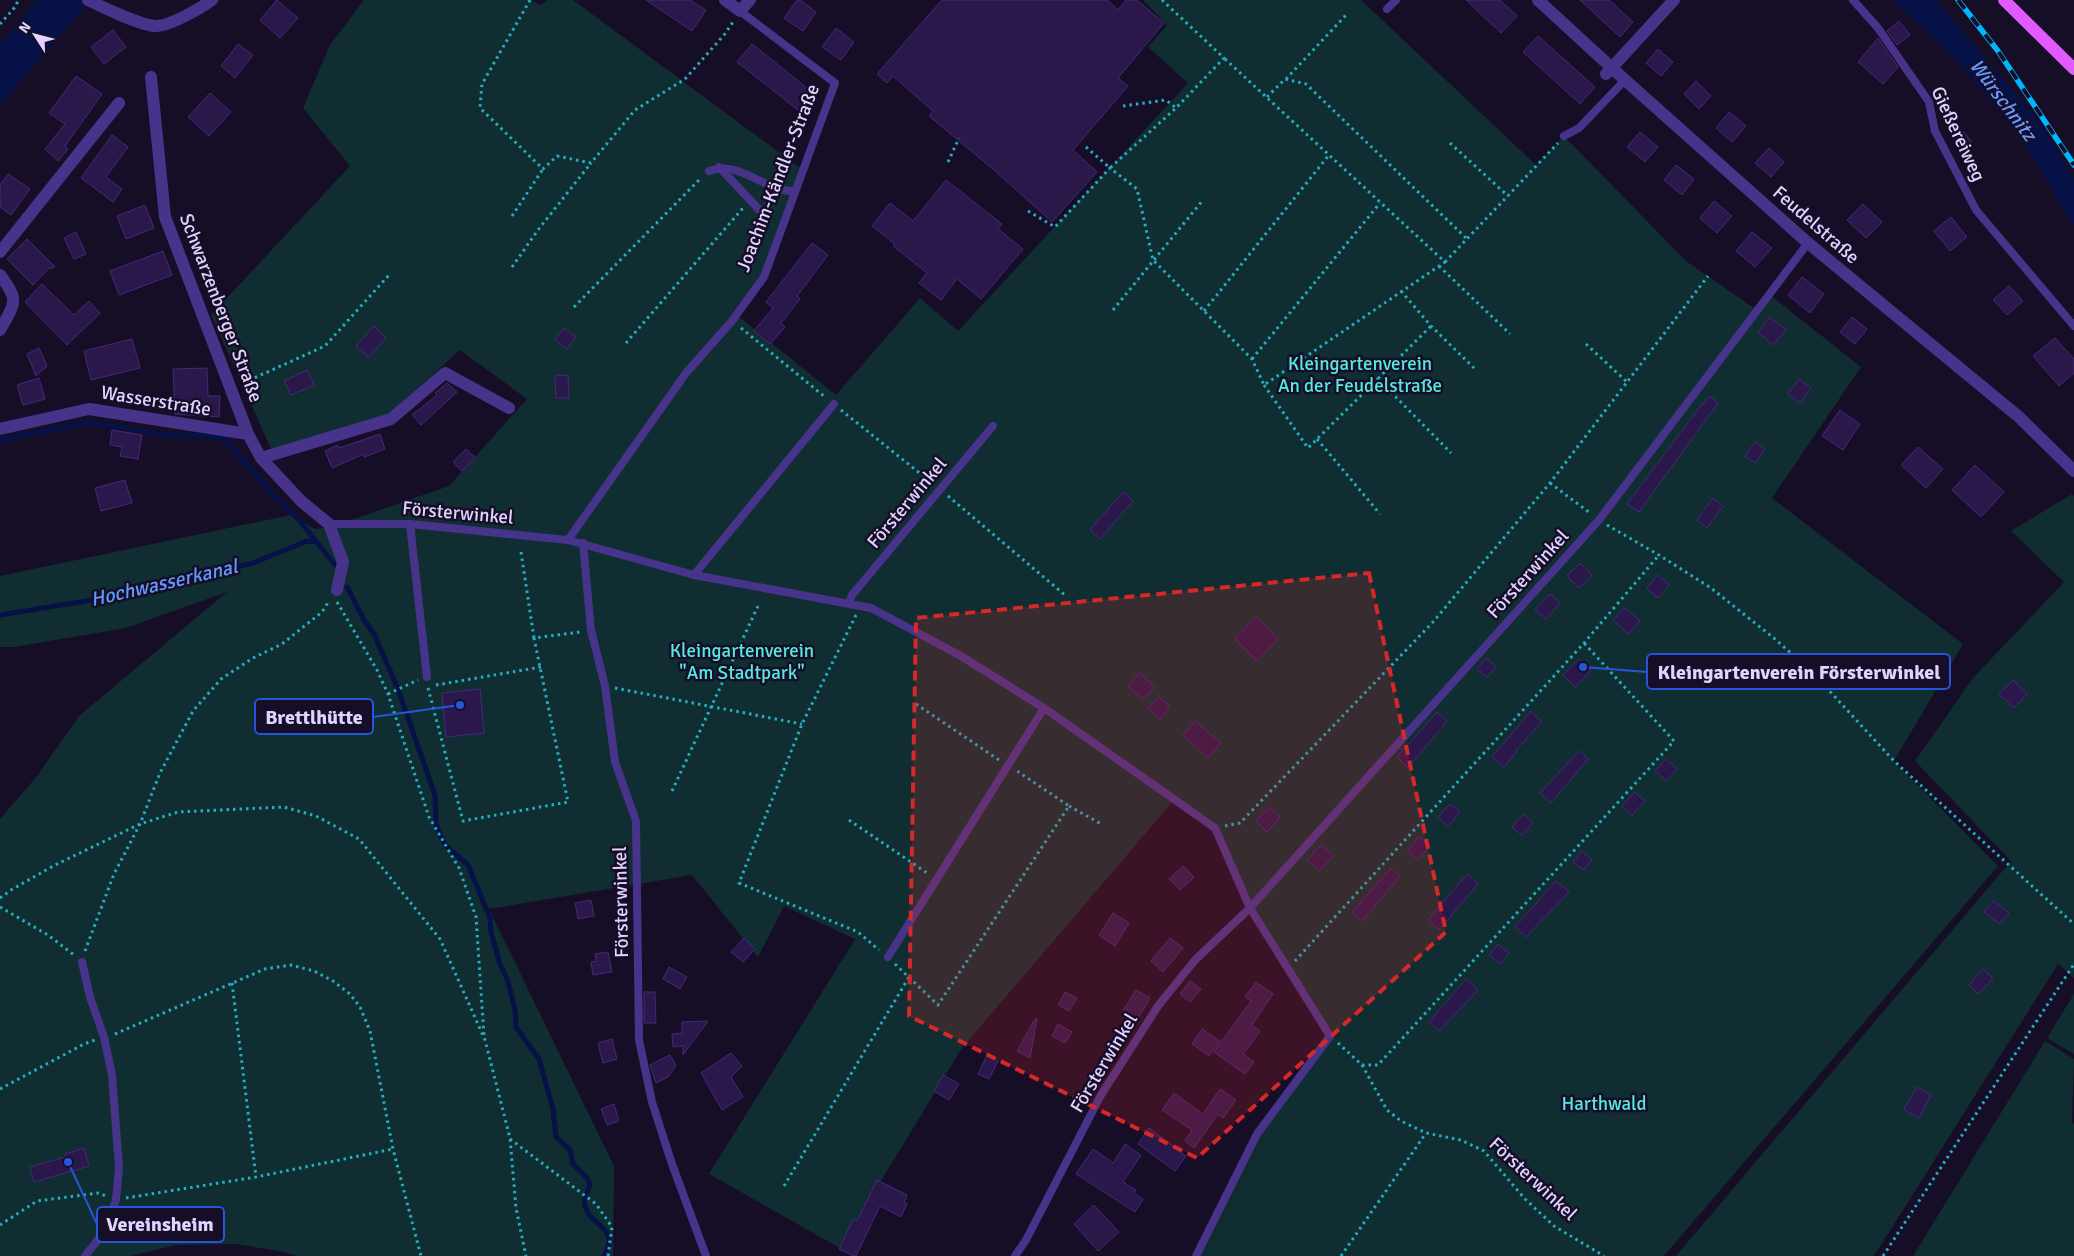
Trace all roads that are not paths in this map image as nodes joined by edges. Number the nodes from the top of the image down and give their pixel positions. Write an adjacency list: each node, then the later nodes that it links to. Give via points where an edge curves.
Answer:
1 (88, 0): 2 (street, via 157,26 187,16)
2 (212, 0)
3 (725, 0): 11 (street, Joachim-Kändler-Straße)
4 (750, 0): 11 (street)
5 (1396, 0): 10 (lane)
6 (1538, 0): 13 (street, Feudelstraße)
7 (1674, 0): 13 (street)
8 (1853, 0): 25 (lane, Gießereiweg, via 1878,28 1929,102 1935,131 1976,210)
9 (2004, 0): 12 (main road)
10 (1388, 10)
11 (740, 11): 20 (lane, Joachim-Kändler-Straße, via 835,83)
12 (2074, 69)
13 (1609, 71): 15 (street, Feudelstraße)
14 (151, 77): 31 (street, Schwarzenberger Straße, via 165,217)
15 (1625, 80): 17 (lane, via 1579,128); 22 (street, Feudelstraße)
16 (119, 103): 23 (street)
17 (1564, 136)
18 (719, 167): 19 (lane); 20 (lane, via 730,168 778,189); 21 (lane)
19 (709, 171)
20 (796, 191): 36 (lane, Joachim-Kändler-Straße, via 764,277 732,321 686,372)
21 (766, 217)
22 (1808, 243): 33 (street, Feudelstraße, via 2019,417); 43 (lane, Försterwinkel, via 1599,520)
23 (0, 252)
24 (0, 275): 26 (street, via 13,295 14,306)
25 (2074, 326)
26 (0, 330)
27 (834, 404): 38 (lane)
28 (509, 408): 32 (street, via 445,373 391,419)
29 (993, 426): 40 (lane, Försterwinkel, via 852,595)
30 (0, 429): 31 (street, Wasserstraße, via 89,409)
31 (248, 434): 32 (street, Schwarzenberger Straße)
32 (261, 458): 34 (street, Schwarzenberger Straße)
33 (2074, 471)
34 (329, 524): 35 (lane, Försterwinkel); 39 (street, Schwarzenberger Straße, via 343,562)
35 (410, 524): 36 (lane, Försterwinkel); 41 (lane)
36 (568, 540): 37 (lane, Försterwinkel)
37 (583, 543): 38 (lane, Försterwinkel); 47 (lane, Försterwinkel, via 590,630 605,686 615,762 636,821 639,1040 652,1102)
38 (694, 575): 40 (lane, Försterwinkel)
39 (335, 593)
40 (849, 604): 42 (lane, Försterwinkel, via 871,608 961,656)
41 (427, 677)
42 (1044, 708): 43 (lane, Försterwinkel, via 1215,828); 44 (lane)
43 (1250, 908): 48 (lane, Försterwinkel, via 1195,960 1158,1006 1101,1095); 49 (lane, via 1330,1036 1257,1134)
44 (888, 957)
45 (82, 962): 46 (lane, via 112,1075 118,1167 116,1200 105,1231)
46 (85, 1256)
47 (706, 1256)
48 (1015, 1256)
49 (1196, 1256)

